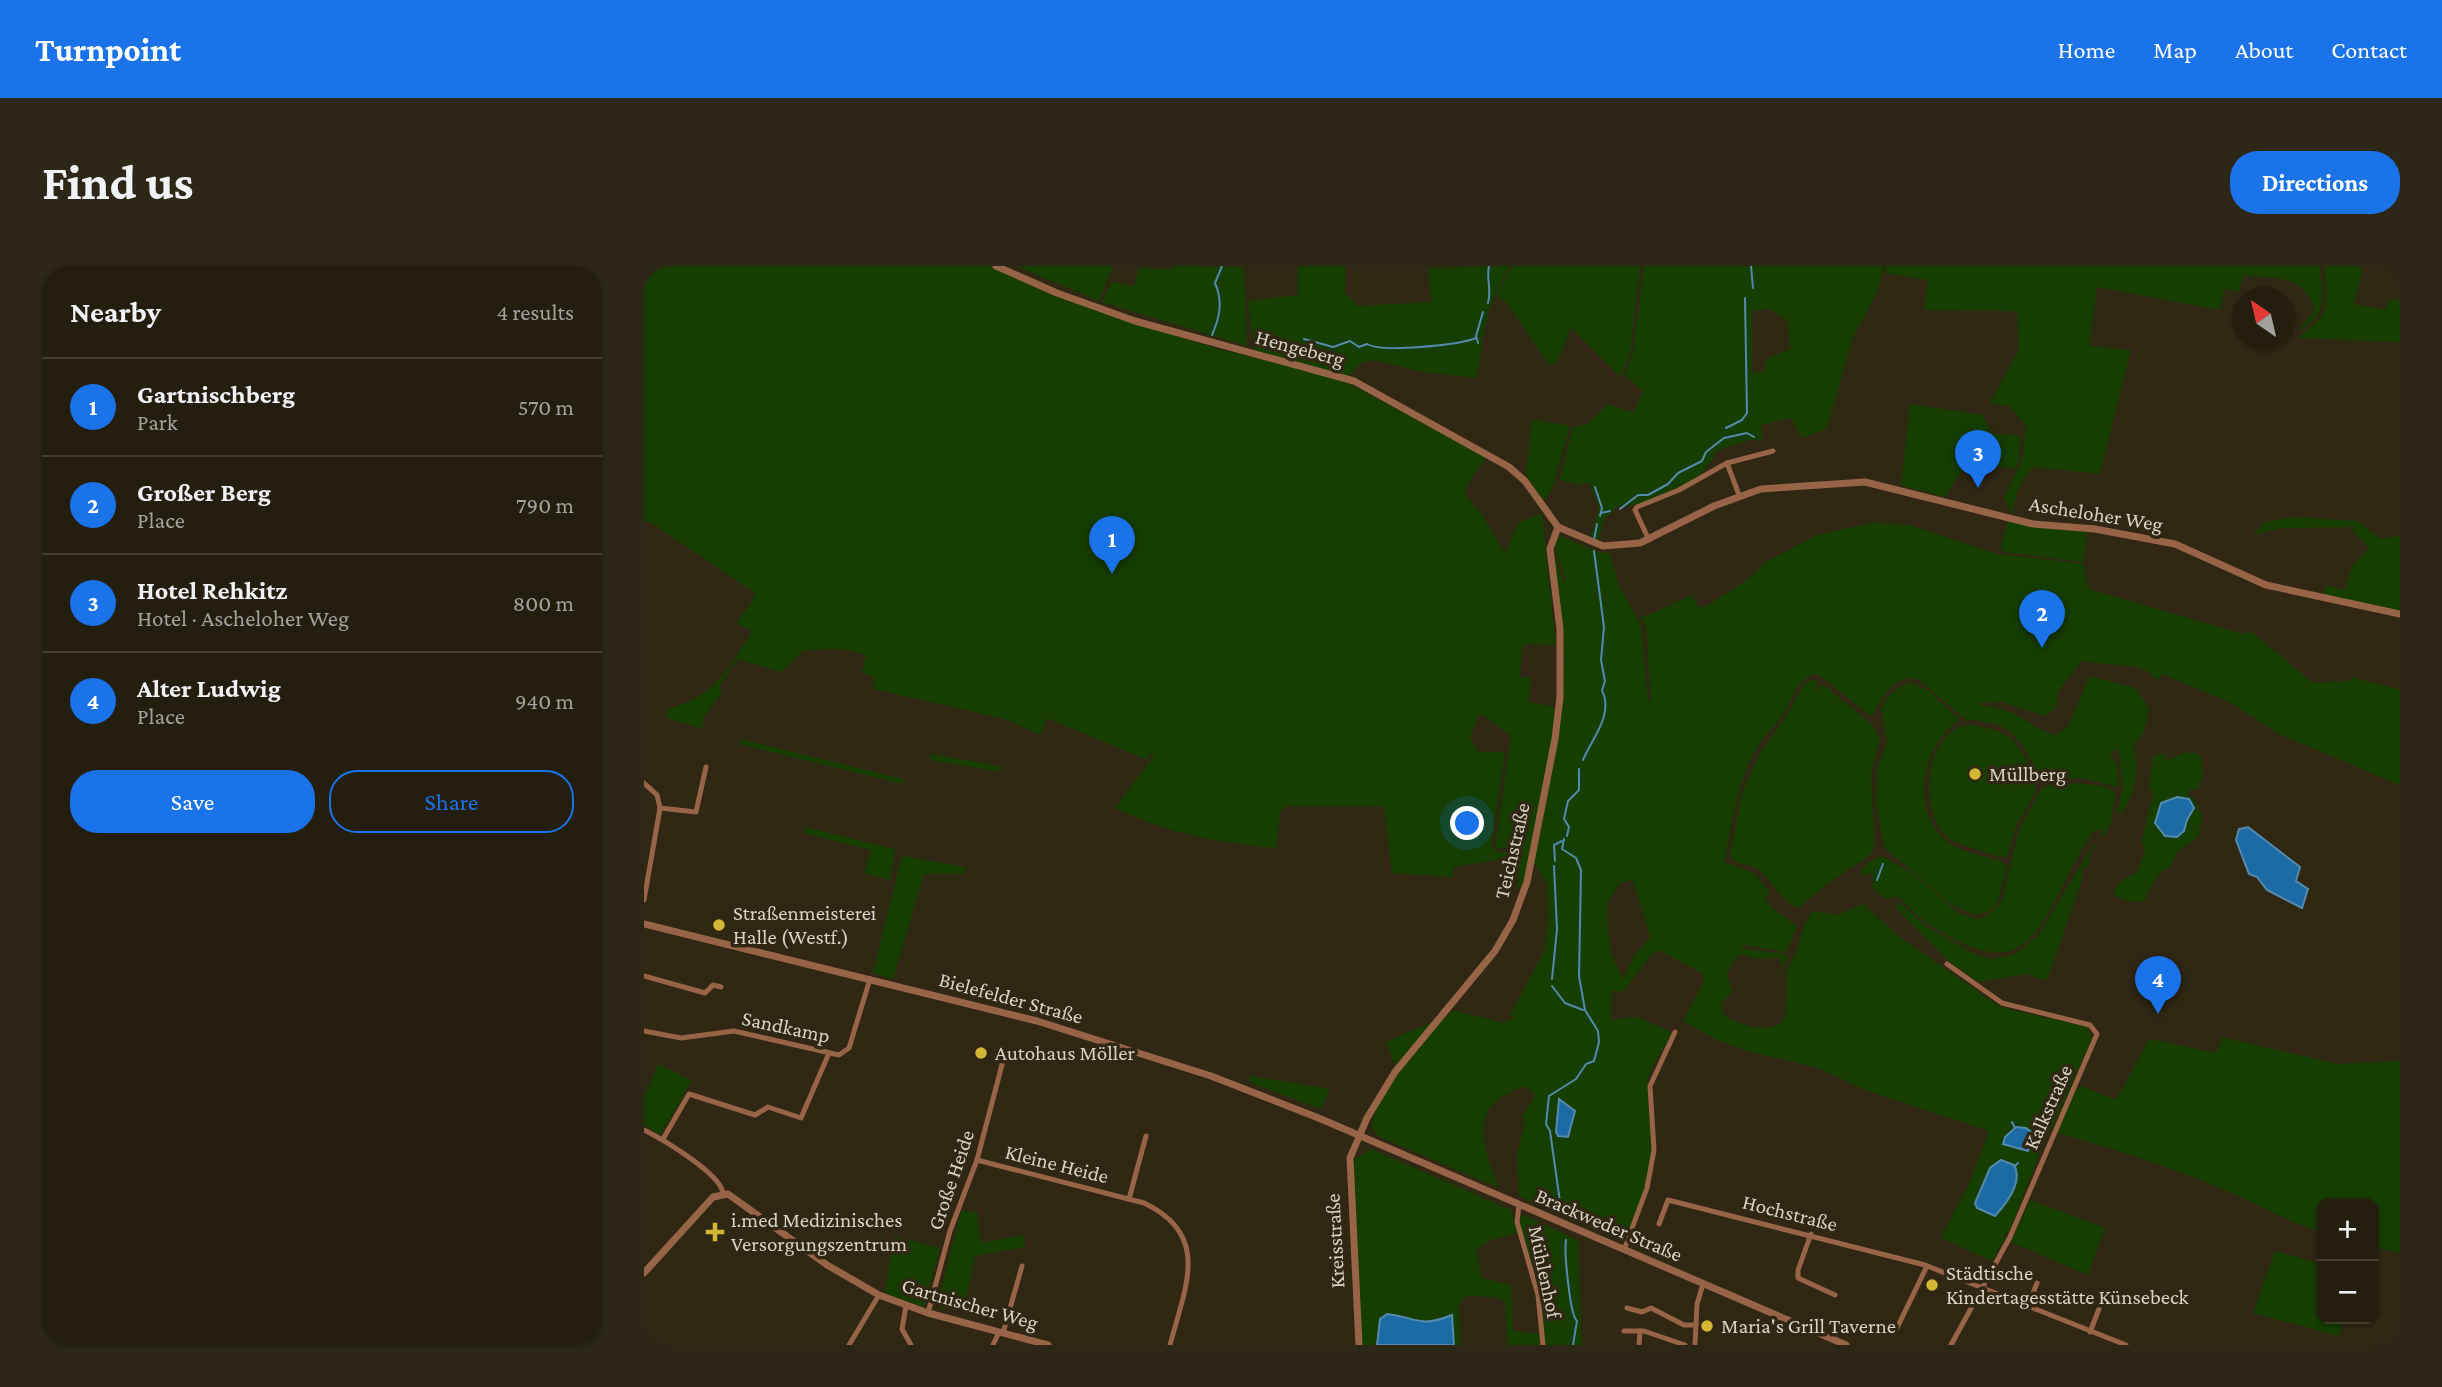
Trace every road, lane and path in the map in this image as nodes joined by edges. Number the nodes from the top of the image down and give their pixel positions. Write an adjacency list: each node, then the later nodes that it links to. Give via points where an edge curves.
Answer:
1 (996, 266): 5 (street, Hengeberg, via 1135,321 1354,381 1516,473)
2 (1773, 451): 3 (street)
3 (1727, 463): 4 (street); 6 (street, via 1637,507 1634,510)
4 (1739, 495): 6 (street, Ascheloher Weg); 7 (street, Ascheloher Weg, via 1761,489 1865,482 1888,486 2033,524 2095,529 2175,544 2266,585)
5 (1558, 527): 6 (street, Ascheloher Weg, via 1603,546); 23 (street, Teichstraße, via 1550,549 1560,629 1560,697 1521,902 1494,951 1395,1072)
6 (1648, 540)
7 (2400, 614)
8 (706, 767): 10 (street, via 696,811)
9 (644, 783): 10 (street, via 657,795)
10 (660, 808): 11 (street)
11 (644, 900)
12 (644, 923): 15 (street, Bielefelder Straße)
13 (1947, 964): 37 (street, Kalkstraße, via 2002,1003 2090,1025 2097,1034 2010,1237)
14 (644, 976): 16 (street, via 705,993 713,985)
15 (870, 979): 19 (street, Sandkamp, via 849,1048 839,1055); 23 (street, Bielefelder Straße, via 1136,1051 1240,1086)
16 (721, 987)
17 (644, 1031): 19 (street, Sandkamp, via 681,1038 734,1031)
18 (1675, 1032): 31 (street, via 1650,1086 1654,1150 1647,1188)
19 (829, 1053): 24 (street, via 801,1118 768,1107 755,1115 689,1094)
20 (1004, 1057): 25 (street, Große Heide)
21 (644, 1130): 24 (street, Gartnischer Weg)
22 (1146, 1136): 27 (street, Kleine Heide)
23 (1359, 1136): 28 (street, Brackweder Straße); 58 (street, Kreisstraße, via 1349,1167)
24 (663, 1139): 26 (street, Gartnischer Weg, via 716,1181)
25 (977, 1160): 27 (street, Kleine Heide); 44 (street, Große Heide, via 956,1212)
26 (723, 1193): 34 (street, via 713,1197); 38 (street, Gartnischer Weg)
27 (1129, 1199): 57 (street, Kleine Heide, via 1167,1215 1178,1226 1188,1249 1188,1275)
28 (1519, 1205): 31 (street, Brackweder Straße); 59 (street, Mühlenhof, via 1517,1222 1538,1295)
29 (1659, 1224): 30 (street, Hochstraße, via 1668,1200)
30 (1811, 1234): 33 (street, Hochstraße); 39 (street, via 1798,1278)
31 (1624, 1250): 36 (street, Brackweder Straße)
32 (1023, 1266): 50 (street)
33 (1927, 1266): 37 (street, Hochstraße); 48 (street)
34 (644, 1273)
35 (2037, 1283): 41 (street)
36 (1703, 1284): 45 (street); 63 (street, Brackweder Straße)
37 (1982, 1286): 41 (street, Hochstraße); 64 (street, Kalkstraße)
38 (879, 1295): 40 (street, Gartnischer Weg); 53 (street)
39 (1835, 1295)
40 (906, 1306): 44 (street, Gartnischer Weg); 54 (street, via 902,1329)
41 (2028, 1306): 49 (street, Hochstraße)
42 (1627, 1308): 45 (street, via 1642,1312 1651,1308 1684,1325)
43 (2099, 1309): 49 (street)
44 (928, 1313): 50 (street, Gartnischer Weg)
45 (1696, 1325): 62 (street)
46 (1624, 1331): 47 (street)
47 (1640, 1331): 51 (street); 60 (street)
48 (1895, 1332)
49 (2090, 1332): 52 (street, Hochstraße)
50 (1001, 1333): 55 (street); 56 (street, Gartnischer Weg)
51 (1665, 1343): 61 (street)
52 (2118, 1344): 65 (street, Hochstraße)
53 (849, 1345)
54 (911, 1345)
55 (993, 1345)
56 (1048, 1345)
57 (1170, 1345)
58 (1359, 1345)
59 (1543, 1345)
60 (1639, 1345)
61 (1685, 1345)
62 (1695, 1345)
63 (1846, 1345)
64 (1951, 1345)
65 (2126, 1345)

